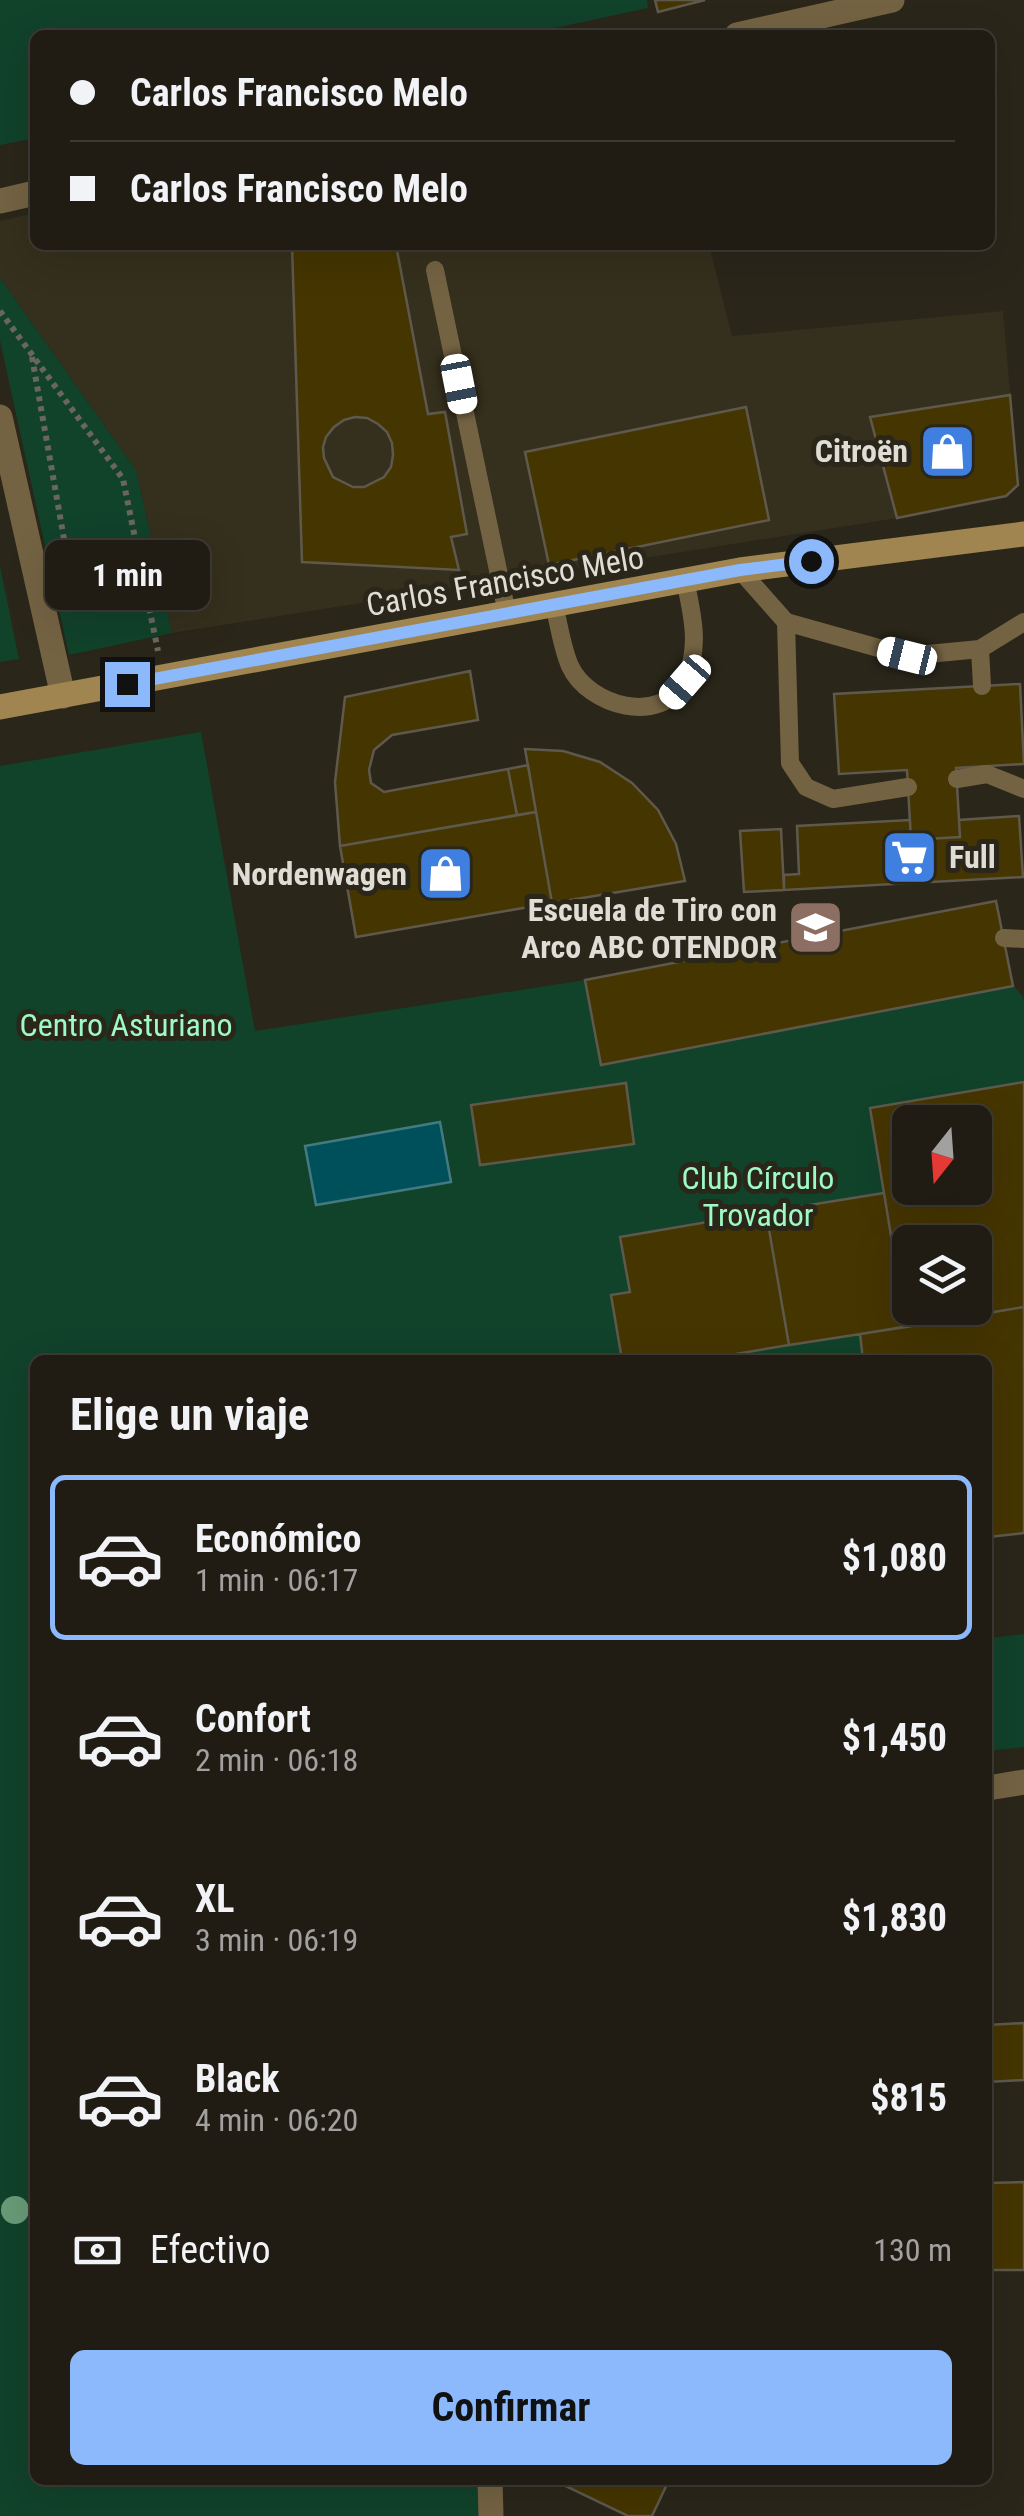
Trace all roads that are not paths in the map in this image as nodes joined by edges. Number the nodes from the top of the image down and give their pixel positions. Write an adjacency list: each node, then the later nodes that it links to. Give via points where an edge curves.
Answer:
1 (892, 0): 2 (street)
2 (759, 30)
3 (30, 195): 4 (street)
4 (0, 201)
5 (436, 270): 11 (lane)
6 (0, 417): 16 (street)
7 (1024, 534): 8 (street, Carlos Francisco Melo)
8 (740, 570): 9 (street, Carlos Francisco Melo); 12 (lane)
9 (685, 580): 10 (street, Carlos Francisco Melo); 10 (lane, via 694,650 685,682 650,707 601,699 583,684 570,666)
10 (554, 605): 11 (street, Carlos Francisco Melo)
11 (507, 613): 16 (street, Carlos Francisco Melo)
12 (786, 622): 14 (lane, via 907,656); 19 (lane, via 790,762 806,787 833,799)
13 (1024, 622): 14 (lane)
14 (980, 649): 15 (lane)
15 (982, 686)
16 (62, 696): 17 (street, Carlos Francisco Melo)
17 (0, 707)
18 (957, 779): 20 (lane, via 987,770)
19 (908, 787)
20 (1024, 789)
21 (1004, 938): 22 (lane)
22 (1024, 938)
23 (1024, 1782): 24 (street)
24 (992, 1787)
25 (490, 2485): 26 (street)
26 (491, 2516)

